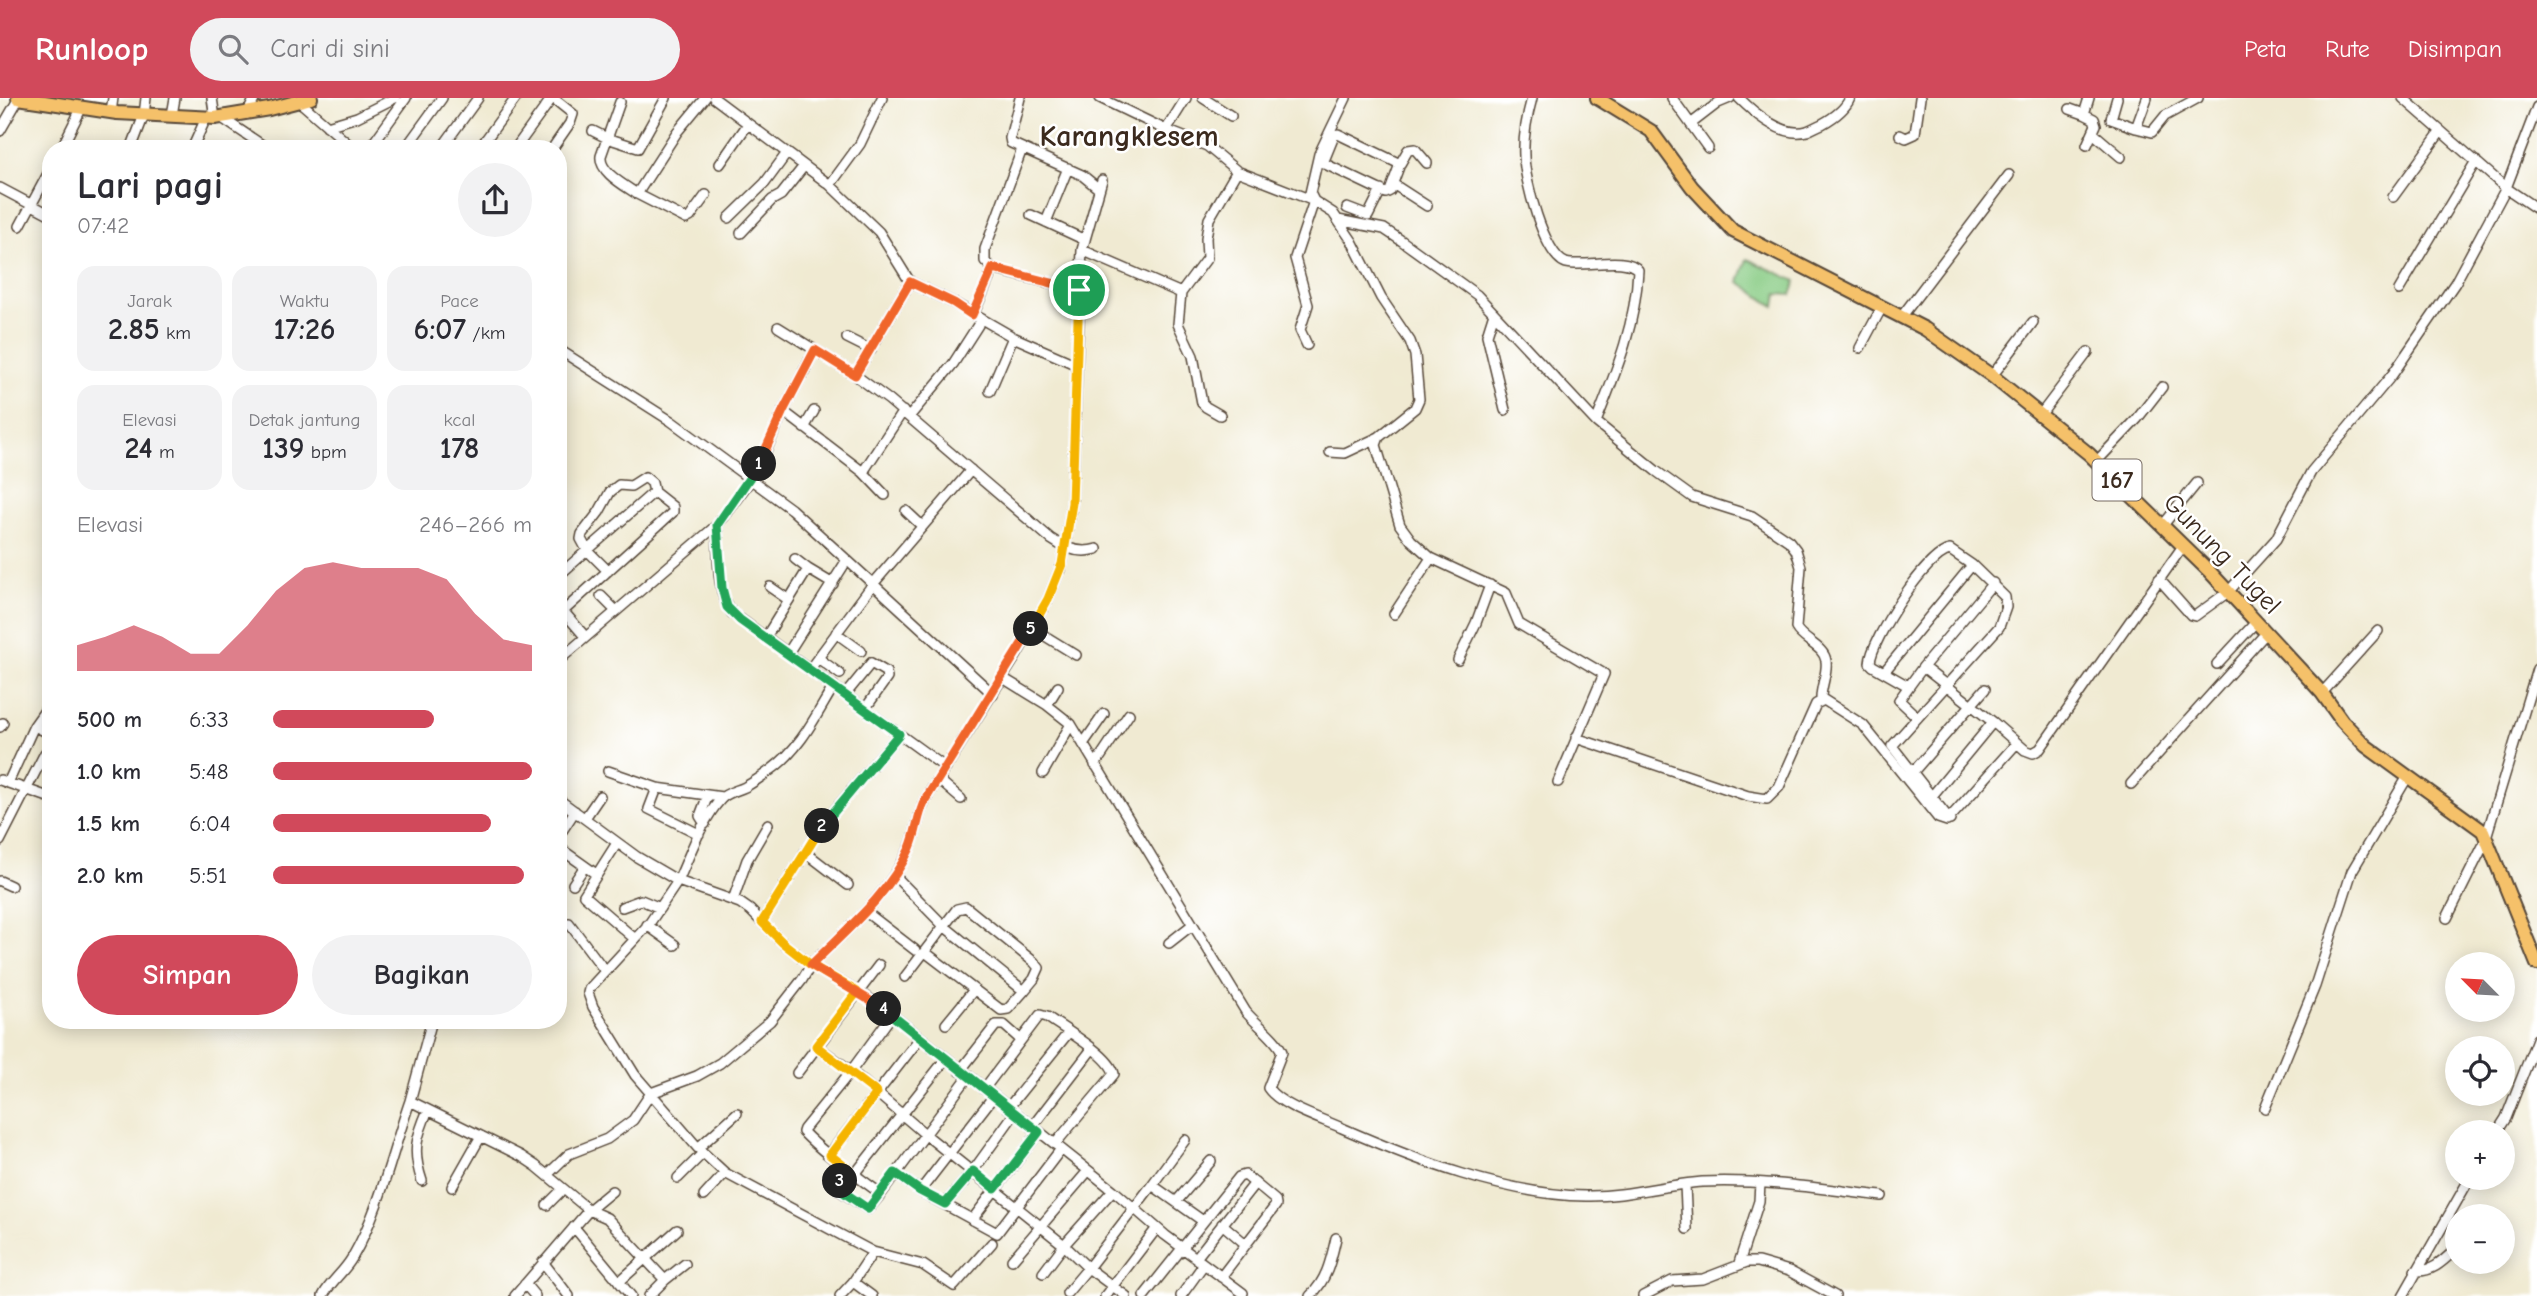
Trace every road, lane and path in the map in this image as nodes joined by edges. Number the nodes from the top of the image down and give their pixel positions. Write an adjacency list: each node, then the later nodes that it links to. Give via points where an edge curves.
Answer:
1 (19, 98): 35 (main road); 55 (street)
2 (113, 98): 43 (street)
3 (146, 98): 46 (street)
4 (175, 98): 47 (street)
5 (212, 98): 49 (street)
6 (255, 98): 44 (street)
7 (395, 98): 52 (street)
8 (405, 98): 66 (street)
9 (442, 98): 67 (street)
10 (478, 98): 68 (street)
11 (516, 98): 69 (street)
12 (552, 98): 70 (street); 71 (street, via 573,114)
13 (666, 98): 60 (street, via 639,148)
14 (705, 98): 92 (street)
15 (714, 98): 50 (street)
16 (882, 98): 87 (street, via 860,144)
17 (1020, 98): 74 (street, via 1010,138)
18 (1100, 98): 37 (street)
19 (1186, 98): 54 (street)
20 (1203, 98): 48 (street)
21 (1346, 98): 77 (street)
22 (1532, 98): 139 (street, via 1524,164 1549,247 1567,263 1629,263 1638,270 1628,338)
23 (1597, 98): 113 (main road, Gunung Tugel / 167, via 1651,131 1692,187 1733,231)
24 (1672, 98): 51 (street)
25 (1730, 98): 51 (street)
26 (1739, 98): 27 (street, via 1757,117 1792,132 1805,132 1833,118)
27 (1850, 98)
28 (1920, 98): 59 (street, via 1915,134)
29 (2090, 98): 45 (street)
30 (2117, 98): 53 (street, via 2111,119)
31 (2147, 98): 53 (street)
32 (2179, 98): 42 (street)
33 (2198, 98): 42 (street)
34 (2403, 98): 57 (street)
35 (46, 100): 39 (main road)
36 (305, 100): 44 (main road); 52 (street)
37 (1111, 101): 54 (street)
38 (620, 102): 60 (street)
39 (79, 105): 43 (main road); 61 (street)
40 (2537, 107): 90 (street)
41 (2070, 108): 45 (street)
42 (2174, 111): 53 (street, via 2152,132)
43 (111, 113): 46 (main road)
44 (247, 114): 49 (main road)
45 (2084, 114): 58 (street, via 2096,121)
46 (144, 115): 47 (main road); 62 (street)
47 (172, 115): 49 (main road)
48 (1231, 116)
49 (214, 118): 63 (street); 64 (street)
50 (748, 124): 75 (street); 81 (street)
51 (1692, 124): 73 (street)
52 (327, 126): 65 (street)
53 (2136, 128)
54 (1166, 130): 84 (street, via 1213,150)
55 (0, 131)
56 (593, 131): 60 (street)
57 (2441, 131): 78 (street); 94 (street)
58 (2093, 133): 72 (street); 76 (street)
59 (1900, 135)
60 (607, 138): 92 (street, via 601,163)
61 (65, 140)
62 (134, 140)
63 (198, 140)
64 (252, 140)
65 (343, 140)
66 (375, 140)
67 (412, 140)
68 (448, 140)
69 (486, 140)
70 (522, 140)
71 (558, 140)
72 (2087, 145)
73 (1708, 148)
74 (1022, 149): 83 (street); 108 (street, via 985,249 985,261)
75 (787, 153): 82 (street); 102 (street, via 765,183)
76 (2121, 157)
77 (1320, 161): 79 (street, via 1338,134); 91 (street); 95 (street, via 1310,188)
78 (2476, 161): 90 (street); 111 (street)
79 (1400, 163): 80 (street, via 1411,149); 86 (street)
80 (1427, 163)
81 (720, 164)
82 (804, 166): 87 (street); 106 (street)
83 (1068, 168): 104 (street); 107 (street, via 1100,184)
84 (1237, 171): 95 (street); 112 (street, via 1206,227 1207,258)
85 (2008, 175): 116 (street)
86 (1393, 184): 91 (street, via 1390,191); 97 (street)
87 (830, 185): 109 (street, via 879,232)
88 (42, 186): 96 (street)
89 (0, 188): 96 (street)
90 (2506, 188): 99 (street); 171 (street, via 2455,283 2400,364 2311,472 2276,539)
91 (1381, 190): 98 (street, via 1368,216)
92 (637, 194): 93 (street, via 686,219)
93 (706, 195)
94 (2393, 197)
95 (1314, 201): 103 (street); 122 (street, via 1295,258 1307,297 1300,330)
96 (32, 206): 100 (street); 105 (street)
97 (1427, 206)
98 (1347, 208)
99 (2537, 209)
100 (42, 211)
101 (1031, 215): 104 (street)
102 (729, 218)
103 (1338, 220): 114 (street, via 1390,232 1477,295); 141 (street, via 1410,341 1417,366 1420,395 1415,408)
104 (1046, 222): 107 (street)
105 (20, 226)
106 (741, 233)
107 (1083, 245): 110 (street); 112 (street)
108 (993, 268): 110 (street); 115 (street)
109 (905, 275): 115 (street); 124 (street)
110 (1079, 290): 128 (street)
111 (2399, 290)
112 (1181, 293): 138 (street, via 1178,324 1193,356 1202,402)
113 (1882, 307): 116 (main road, Gunung Tugel / 167); 123 (street)
114 (1494, 313): 133 (street, via 1487,335); 139 (street)
115 (972, 315): 121 (street)
116 (1902, 316): 130 (main road, Gunung Tugel / 167)
117 (2033, 322): 130 (street)
118 (978, 325): 136 (street, via 953,364)
119 (778, 327): 125 (street)
120 (847, 338): 124 (street)
121 (1013, 338): 128 (street); 132 (street)
122 (1307, 345)
123 (1860, 348)
124 (871, 349): 129 (street)
125 (815, 350): 129 (street); 134 (street)
126 (2088, 352): 137 (street)
127 (567, 355): 146 (street, via 671,421)
128 (1077, 366): 155 (street, via 1072,503)
129 (855, 375): 136 (street)
130 (1992, 376): 137 (main road, Gunung Tugel / 167)
131 (2162, 387): 143 (street)
132 (990, 391)
133 (1505, 410)
134 (783, 411): 140 (street); 146 (street)
135 (814, 411): 140 (street)
136 (906, 414): 144 (street); 145 (street)
137 (2041, 414): 143 (main road, Gunung Tugel / 167)
138 (1220, 415)
139 (1596, 422): 210 (street, via 1692,497 1752,516 1789,541 1801,567 1796,628 1826,660)
140 (804, 428): 145 (street)
141 (1379, 437): 142 (street, via 1345,453); 158 (street, via 1376,451 1398,520)
142 (1330, 452)
143 (2097, 461): 152 (main road, Gunung Tugel / 167)
144 (971, 470): 153 (street); 155 (street)
145 (863, 472): 149 (street)
146 (750, 481): 151 (street); 160 (street, via 791,509)
147 (2197, 483): 152 (street)
148 (654, 492): 157 (street); 157 (street, via 645,477 610,492 582,534); 164 (street, via 673,512)
149 (885, 495)
150 (906, 510): 153 (street)
151 (717, 525): 175 (street); 187 (street, via 727,607)
152 (2163, 525): 154 (main road, Gunung Tugel / 167)
153 (922, 526): 168 (street)
154 (2183, 546): 165 (street); 171 (main road, Gunung Tugel / 167)
155 (1064, 549): 156 (street); 182 (street, via 1048,599)
156 (1097, 549)
157 (587, 550): 162 (street); 164 (street)
158 (1431, 558): 169 (street); 177 (street)
159 (795, 559): 163 (street)
160 (847, 560): 167 (street); 168 (street)
161 (1972, 565): 166 (street); 199 (street); 199 (street, via 1950,550 1934,558 1892,612 1871,652 1870,663)
162 (567, 568)
163 (808, 569): 167 (street); 173 (street)
164 (608, 571): 174 (street)
165 (2160, 579): 171 (street, via 2193,616); 224 (street, via 2040,749 2029,752)
166 (1993, 583): 196 (street); 202 (street, via 2006,602 1999,627)
167 (833, 584): 191 (street)
168 (873, 584): 176 (street); 208 (street)
169 (1490, 585): 194 (street); 223 (street, via 1509,596 1519,624 1604,674)
170 (770, 587): 173 (street)
171 (2228, 592): 180 (main road, Gunung Tugel / 167)
172 (601, 596): 175 (street)
173 (789, 600): 187 (street)
174 (567, 605)
175 (616, 611): 190 (street)
176 (853, 611): 178 (street); 185 (street)
177 (1394, 614)
178 (862, 617)
179 (567, 618): 184 (street)
180 (2256, 622): 186 (main road, Gunung Tugel / 167); 195 (street)
181 (593, 623): 184 (street)
182 (1032, 628): 192 (street); 201 (street)
183 (2378, 631): 207 (street)
184 (582, 633): 188 (street)
185 (836, 633): 189 (street); 193 (street)
186 (2266, 633): 207 (main road, Gunung Tugel / 167); 236 (street)
187 (766, 637): 191 (street)
188 (567, 646)
189 (861, 651)
190 (567, 653)
191 (788, 653): 198 (street)
192 (1076, 655)
193 (818, 658): 198 (street); 200 (street)
194 (1458, 660)
195 (2217, 664)
196 (1923, 667): 202 (street); 204 (street)
197 (2537, 669): 253 (street)
198 (809, 670): 203 (street)
199 (1884, 672): 204 (street)
200 (840, 674)
201 (1003, 678): 208 (street); 212 (street)
202 (1945, 684): 211 (street); 216 (street)
203 (834, 686): 209 (street); 243 (street, via 788,755 743,788)
204 (1908, 686): 216 (street, via 1899,700)
205 (1058, 687): 212 (street)
206 (1985, 689): 211 (street)
207 (2322, 693): 232 (main road, Gunung Tugel / 167, via 2367,746)
208 (993, 694): 228 (street)
209 (845, 695): 213 (street); 213 (street, via 871,663 880,666 887,678)
210 (1821, 701): 223 (street, via 1779,787 1767,799); 248 (street, via 1863,725 1938,818)
211 (1970, 704): 218 (street); 230 (street)
212 (1047, 705): 219 (street)
213 (865, 709): 222 (street)
214 (1104, 714): 225 (street)
215 (1129, 714): 227 (street)
216 (1917, 717): 230 (street, via 1892,746)
217 (42, 718): 220 (street)
218 (1993, 722): 224 (street); 242 (street)
219 (1071, 724): 225 (street); 231 (street)
220 (34, 726): 221 (street); 234 (street)
221 (42, 730)
222 (899, 734): 228 (street); 256 (street, via 835,808)
223 (1576, 738): 235 (street)
224 (2017, 743): 248 (street)
225 (1083, 744): 227 (street)
226 (42, 759): 238 (street)
227 (1095, 765): 274 (street)
228 (946, 768): 233 (street)
229 (608, 771): 237 (street)
230 (1913, 772): 242 (street)
231 (1042, 773)
232 (2407, 778): 253 (main road, Gunung Tugel / 167, via 2478,826); 306 (street, via 2352,871 2315,986)
233 (939, 780): 244 (street); 260 (street, via 918,814 911,844)
234 (4, 781): 238 (street)
235 (1558, 782)
236 (2131, 784)
237 (657, 788): 240 (street); 252 (street, via 649,809)
238 (26, 790): 239 (street); 254 (street)
239 (42, 795)
240 (708, 795): 243 (street); 250 (street, via 700,817)
241 (600, 796): 247 (street)
242 (1932, 796): 248 (street)
243 (722, 797): 250 (street)
244 (961, 799)
245 (567, 805): 246 (street)
246 (575, 811): 247 (street); 249 (street)
247 (585, 818): 255 (street)
248 (1950, 820)
249 (567, 823)
250 (705, 824): 252 (street)
251 (768, 824): 266 (street, via 747,860)
252 (699, 834): 262 (street)
253 (2487, 837): 270 (street); 280 (main road, Gunung Tugel / 167)
254 (0, 841)
255 (617, 843): 259 (street); 262 (street)
256 (806, 852): 264 (street); 271 (street)
257 (567, 853): 258 (street)
258 (585, 866): 259 (street); 263 (street)
259 (596, 874): 276 (street, via 585,897)
260 (895, 876): 269 (street); 275 (street)
261 (0, 881): 265 (street)
262 (678, 881): 266 (street); 268 (street)
263 (573, 884)
264 (848, 885)
265 (11, 886)
266 (733, 900): 271 (street)
267 (622, 907): 268 (street, via 641,900)
268 (660, 908): 273 (street)
269 (866, 912): 279 (street); 281 (street)
270 (2447, 918)
271 (762, 922): 281 (street)
272 (569, 923): 283 (street)
273 (647, 925): 276 (street); 278 (street)
274 (1192, 925): 277 (street); 332 (street, via 1246,1012 1279,1044 1282,1052 1268,1088 1287,1103 1460,1173 1516,1187 1584,1196)
275 (944, 926): 279 (street); 285 (street); 285 (street, via 957,909 966,906 1038,965 1038,973)
276 (635, 939): 283 (street)
277 (1168, 943)
278 (675, 945)
279 (920, 951): 284 (street); 286 (street)
280 (2537, 964)
281 (811, 965): 287 (street); 302 (street, via 770,1021 752,1037 710,1070)
282 (879, 965): 287 (street)
283 (605, 971): 302 (street, via 589,989 589,998 612,1040)
284 (905, 977)
285 (1024, 990): 286 (street, via 1004,1011)
286 (973, 991): 289 (street)
287 (857, 992): 288 (street); 295 (street)
288 (892, 1016): 292 (street); 298 (street)
289 (946, 1024)
290 (430, 1029): 305 (street)
291 (1069, 1032): 294 (street, via 1040,1016); 296 (street); 308 (street)
292 (920, 1038): 297 (street); 303 (street)
293 (2537, 1039): 311 (street)
294 (1021, 1040): 300 (street, via 1004,1025 996,1025); 301 (street)
295 (816, 1046): 298 (street); 299 (street)
296 (1092, 1049): 312 (street); 316 (street, via 1112,1066 1114,1074)
297 (945, 1060): 300 (street); 310 (street)
298 (851, 1071): 303 (street); 319 (street, via 803,1132)
299 (797, 1073)
300 (964, 1074): 301 (street); 313 (street)
301 (984, 1089): 304 (street)
302 (651, 1093): 317 (street); 326 (street, via 632,1120 601,1142 569,1153)
303 (877, 1093): 310 (street); 319 (street)
304 (993, 1097): 308 (street); 318 (street)
305 (410, 1101): 307 (street); 382 (street, via 378,1197 349,1262)
306 (2264, 1108)
307 (428, 1110): 314 (street); 328 (street, via 416,1142 415,1159)
308 (1011, 1111): 312 (street); 322 (street)
309 (737, 1113): 317 (street)
310 (904, 1115): 313 (street); 321 (street)
311 (2505, 1120)
312 (1035, 1130): 316 (street); 335 (street)
313 (926, 1135): 318 (street); 325 (street)
314 (481, 1136): 326 (street); 333 (street)
315 (1185, 1140): 331 (street)
316 (1058, 1147): 323 (street); 346 (street)
317 (701, 1151): 324 (street); 327 (street)
318 (951, 1154): 322 (street); 339 (street)
319 (830, 1155): 321 (street)
320 (1211, 1161): 343 (street)
321 (852, 1171): 340 (street); 340 (street, via 839,1189 868,1209)
322 (973, 1171): 335 (street); 344 (street)
323 (1088, 1171): 336 (street); 352 (street)
324 (725, 1173): 341 (street); 362 (street)
325 (895, 1173): 339 (street); 340 (street)
326 (547, 1175): 334 (street)
327 (678, 1178)
328 (422, 1181)
329 (1255, 1183): 350 (street, via 1245,1175 1239,1177); 351 (street); 374 (street, via 1276,1205)
330 (1760, 1183): 332 (street); 342 (street); 368 (street, via 1759,1201)
331 (1152, 1185): 343 (street); 347 (street)
332 (1685, 1185): 355 (street)
333 (452, 1187)
334 (563, 1189): 345 (street); 348 (street)
335 (995, 1189): 346 (street); 349 (street)
336 (1113, 1190): 347 (street); 360 (street)
337 (2463, 1190): 372 (street)
338 (612, 1191): 348 (street)
339 (920, 1191): 344 (street)
340 (881, 1194)
341 (704, 1196)
342 (1882, 1196)
343 (1176, 1202): 350 (street)
344 (945, 1204): 349 (street)
345 (547, 1205)
346 (1017, 1208): 349 (street, via 997,1233); 352 (street)
347 (1134, 1209): 354 (street); 371 (street)
348 (589, 1210): 353 (street); 363 (street, via 607,1218)
349 (972, 1220)
350 (1203, 1220): 361 (street)
351 (1222, 1224): 358 (street); 364 (street)
352 (1042, 1226): 360 (street); 366 (street)
353 (574, 1227): 367 (street); 376 (street)
354 (1157, 1228): 361 (street); 379 (street)
355 (1687, 1229)
356 (677, 1230): 363 (street)
357 (1336, 1238): 394 (street, via 1325,1277)
358 (1242, 1241)
359 (992, 1243): 362 (street, via 954,1286 923,1265)
360 (1064, 1245): 371 (street); 373 (street)
361 (1181, 1247): 364 (street); 392 (street)
362 (873, 1252): 377 (street)
363 (645, 1258): 375 (street); 376 (street)
364 (1196, 1258): 370 (street)
365 (2445, 1259): 372 (street, via 2426,1272)
366 (1013, 1260)
367 (542, 1262): 378 (street); 385 (street)
368 (1739, 1263): 395 (street, via 1715,1276 1672,1280); 396 (street, via 1758,1262 1789,1271)
369 (685, 1264): 375 (street)
370 (1204, 1264): 374 (street); 393 (street)
371 (1088, 1268): 379 (street); 380 (street)
372 (2415, 1271): 397 (street)
373 (1043, 1273)
374 (1221, 1277): 381 (street)
375 (665, 1280): 387 (street)
376 (619, 1282): 386 (street)
377 (853, 1282): 388 (street); 389 (street)
378 (525, 1284): 383 (street); 384 (street)
379 (1112, 1286): 390 (street); 391 (street)
380 (1067, 1293)
381 (1243, 1293)
382 (323, 1296)
383 (515, 1296)
384 (535, 1296)
385 (569, 1296)
386 (631, 1296)
387 (649, 1296)
388 (840, 1296)
389 (872, 1296)
390 (1105, 1296)
391 (1126, 1296)
392 (1144, 1296)
393 (1181, 1296)
394 (1310, 1296)
395 (1643, 1296)
396 (1835, 1296)
397 (2403, 1296)

